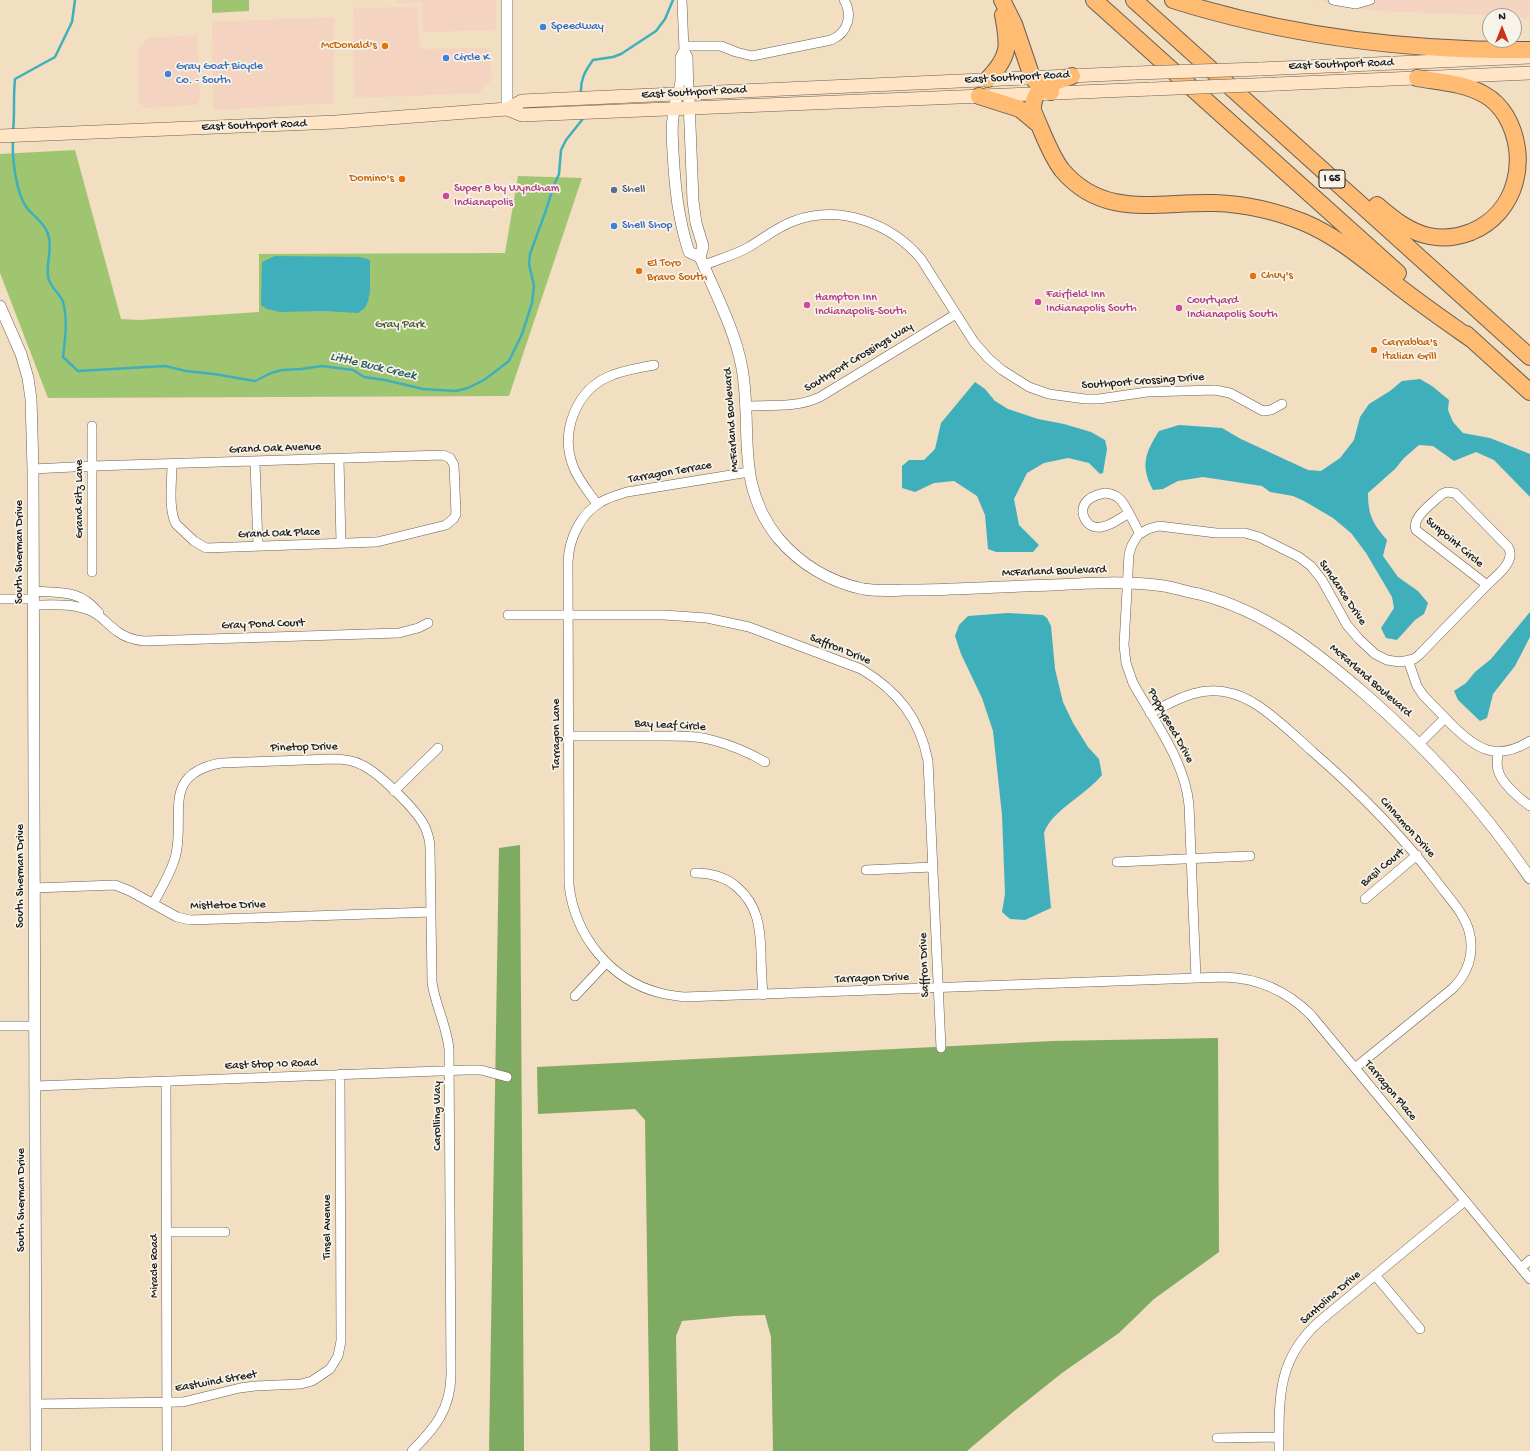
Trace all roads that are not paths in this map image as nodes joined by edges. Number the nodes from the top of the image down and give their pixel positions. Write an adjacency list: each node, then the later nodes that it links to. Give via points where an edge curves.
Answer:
1 (507, 0): 20 (street)
2 (682, 0): 10 (street)
3 (844, 0): 10 (street, via 849,15 846,26 831,40 752,56 721,46)
4 (1001, 0): 16 (highway, via 1007,47 998,69); 17 (highway)
5 (1094, 0): 27 (highway, I 65)
6 (1134, 0): 23 (highway, I 65)
7 (1173, 0): 11 (highway, via 1247,20 1374,42)
8 (1333, 0): 9 (street, via 1356,4)
9 (1370, 0)
10 (684, 48): 19 (street, via 688,57)
11 (1530, 50)
12 (1530, 57): 14 (main road, East Southport Road, bridge)
13 (1530, 73): 15 (main road, East Southport Road)
14 (1072, 76): 17 (highway)
15 (1417, 78): 17 (main road, East Southport Road, bridge, via 1152,89); 23 (highway, via 1461,85 1480,93 1500,107 1512,125 1521,154 1516,186 1502,211 1481,228 1463,235 1437,237 1411,230 1392,218 1316,152)
16 (988, 79): 17 (main road, East Southport Road); 19 (main road, East Southport Road)
17 (1041, 88): 18 (main road, East Southport Road); 21 (highway, via 1032,103)
18 (979, 96): 19 (main road, East Southport Road); 21 (highway, via 1020,109)
19 (683, 101): 20 (main road, East Southport Road, via 600,112 522,115); 20 (main road, East Southport Road, via 605,97 522,101); 24 (street, McFarland Boulevard, via 696,223 703,246); 24 (street, McFarland Boulevard, via 672,119 674,185 677,209 689,252)
20 (507, 109): 22 (main road, East Southport Road, via 336,122)
21 (1039, 124): 27 (highway, via 1053,157 1062,170 1079,186 1096,196 1113,203 1134,206 1214,203 1240,205 1278,213 1304,222 1348,247)
22 (0, 136)
23 (1293, 144): 28 (highway, I 65)
24 (702, 261): 26 (street, Southport Crossing Drive, via 743,250 775,229 795,221 831,215 862,220 882,227 914,250); 32 (street, McFarland Boulevard, via 737,348 744,380)
25 (0, 306): 38 (street, South Sherman Drive, via 21,354 28,378)
26 (956, 314): 31 (street, Southport Crossing Drive, via 988,358 1029,387 1049,394 1099,399 1147,392 1215,390 1230,393 1263,411); 32 (street, Southport Crossings Way, via 810,402 795,405)
27 (1474, 341): 30 (highway, I 65)
28 (1530, 357)
29 (654, 365): 40 (street, via 623,371 600,381 584,395 575,410 569,431 570,456 576,473)
30 (1530, 392)
31 (1282, 404)
32 (745, 406): 39 (street, McFarland Boulevard)
33 (92, 426): 37 (street, Grand Ritz Lane)
34 (339, 459): 35 (street, Grand Oak Avenue); 42 (street, Grand Oak Avenue, via 438,455 450,458 454,465 456,500 456,514); 44 (street)
35 (255, 462): 36 (street, Grand Oak Avenue); 45 (street)
36 (172, 464): 37 (street, Grand Oak Avenue); 45 (street, Grand Oak Place, via 173,517 184,533 206,548)
37 (93, 466): 38 (street, Grand Oak Avenue); 46 (street, Grand Ritz Lane)
38 (33, 469): 50 (street, South Sherman Drive)
39 (749, 472): 40 (street, Tarragon Terrace, via 627,492); 47 (street, McFarland Boulevard, via 761,511 780,540 813,569 852,586 890,591)
40 (597, 504): 52 (street, Tarragon Lane, via 580,523 571,544 568,558)
41 (1129, 513): 41 (street, via 1122,500 1109,493 1090,499 1083,510 1087,523 1098,528 1110,525); 43 (street)
42 (451, 522): 44 (street, Grand Oak Place, via 383,541)
43 (1140, 534): 47 (street, via 1130,551); 55 (street, Sundance Drive, via 1148,528 1164,526 1216,533 1245,533 1259,537 1311,566 1322,580 1347,625 1375,654 1392,661)
44 (341, 543): 45 (street, Grand Oak Place)
45 (258, 546)
46 (92, 572)
47 (1128, 584): 56 (street, Poppyseed Drive, via 1124,637 1126,663); 60 (street, McFarland Boulevard, via 1163,586 1185,591 1229,604 1268,622 1322,657 1391,716)
48 (1487, 586): 48 (street, Sunpoint Circle, via 1509,561 1510,550 1455,493 1446,493 1417,518 1416,530); 55 (street, Sunpoint Circle, via 1423,652)
49 (0, 599): 50 (street)
50 (33, 599): 53 (street, Gray Pond Court, via 80,607 92,611); 53 (street, Gray Pond Court, via 64,593 79,596 90,603); 74 (street, South Sherman Drive)
51 (508, 615): 52 (street, Saffron Drive)
52 (568, 615): 58 (street, Tarragon Lane); 70 (street, Saffron Drive, via 668,615 725,621 749,627 861,669 876,678 904,706 924,744 929,768)
53 (103, 619): 54 (street, Gray Pond Court, via 123,635 144,641 399,633 418,628)
54 (428, 622)
55 (1408, 660): 57 (street, via 1419,690)
56 (1150, 713): 66 (street, Cinnamon Drive, via 1183,696 1205,691 1230,693 1246,699 1276,719 1352,786); 68 (street, Poppyseed Drive, via 1184,776 1189,805)
57 (1445, 718): 60 (street); 62 (street, via 1476,745)
58 (569, 736): 63 (street, Bay Leaf Circle, via 694,737 732,746); 78 (street, Tarragon Lane, via 571,896 584,934)
59 (1530, 741): 62 (street, via 1517,748)
60 (1419, 744): 73 (street, McFarland Boulevard, via 1448,772 1483,814)
61 (438, 748): 64 (street)
62 (1498, 751): 65 (street, via 1497,766 1500,777)
63 (765, 762)
64 (394, 791): 76 (street, Pinetop Drive, via 374,771 361,764 339,759 221,763 203,767 187,780 180,794 177,853); 77 (street, Carolling Way, via 419,818 428,834)
65 (1530, 806)
66 (1417, 855): 75 (street, Basil Court); 86 (street, Cinnamon Drive, via 1466,923 1471,941 1470,960 1457,984)
67 (1250, 856): 68 (street)
68 (1192, 858): 69 (street); 79 (street, Poppyseed Drive)
69 (1117, 862)
70 (933, 867): 71 (street); 80 (street, Saffron Drive)
71 (866, 870)
72 (695, 873): 81 (street, via 710,874 730,881 750,901 760,928)
73 (1530, 878)
74 (34, 888): 76 (street, Mistletoe Drive, via 115,885); 84 (street, South Sherman Drive)
75 (1365, 899)
76 (153, 904): 77 (street, Mistletoe Drive, via 177,917 190,920)
77 (431, 912): 87 (street, Carolling Way, via 432,982 448,1037)
78 (606, 963): 81 (street, Tarragon Drive, via 636,984 666,995 698,998); 82 (street)
79 (1196, 978): 80 (street, Tarragon Drive); 86 (street, Tarragon Place, via 1237,977 1251,979 1277,989 1311,1015)
80 (938, 988): 81 (street, Tarragon Drive); 85 (street, Saffron Drive)
81 (762, 995)
82 (575, 996)
83 (0, 1026): 84 (street)
84 (35, 1026): 91 (street, South Sherman Drive)
85 (941, 1048)
86 (1355, 1068): 92 (street, Tarragon Place)
87 (450, 1071): 88 (street, East Stop 10 Road); 89 (street, East Stop 10 Road, via 481,1070); 105 (street, Carolling Way, via 451,1383 440,1418)
88 (340, 1074): 90 (street, East Stop 10 Road); 100 (street, Tinsel Avenue, via 341,1344 336,1362)
89 (507, 1077)
90 (166, 1081): 91 (street, East Stop 10 Road); 93 (street, Miracle Road)
91 (35, 1086): 102 (street, South Sherman Drive)
92 (1465, 1201): 96 (street, Tarragon Place); 97 (street, Santolina Drive)
93 (167, 1232): 94 (street); 101 (street, Miracle Road)
94 (225, 1232)
95 (1530, 1260): 96 (street)
96 (1520, 1268): 98 (street, Tarragon Place)
97 (1375, 1275): 99 (street); 103 (street, Santolina Drive, via 1316,1324 1296,1350 1286,1369 1281,1390)
98 (1530, 1279)
99 (1420, 1329)
100 (325, 1374): 101 (street, Eastwind Street, via 302,1384 240,1388 187,1402)
101 (168, 1402): 102 (street, Eastwind Street); 107 (street, Miracle Road)
102 (36, 1404): 106 (street, South Sherman Drive)
103 (1279, 1437): 104 (street); 108 (street, Santolina Drive)
104 (1217, 1438)
105 (417, 1449)
106 (36, 1451)
107 (167, 1451)
108 (1279, 1451)

